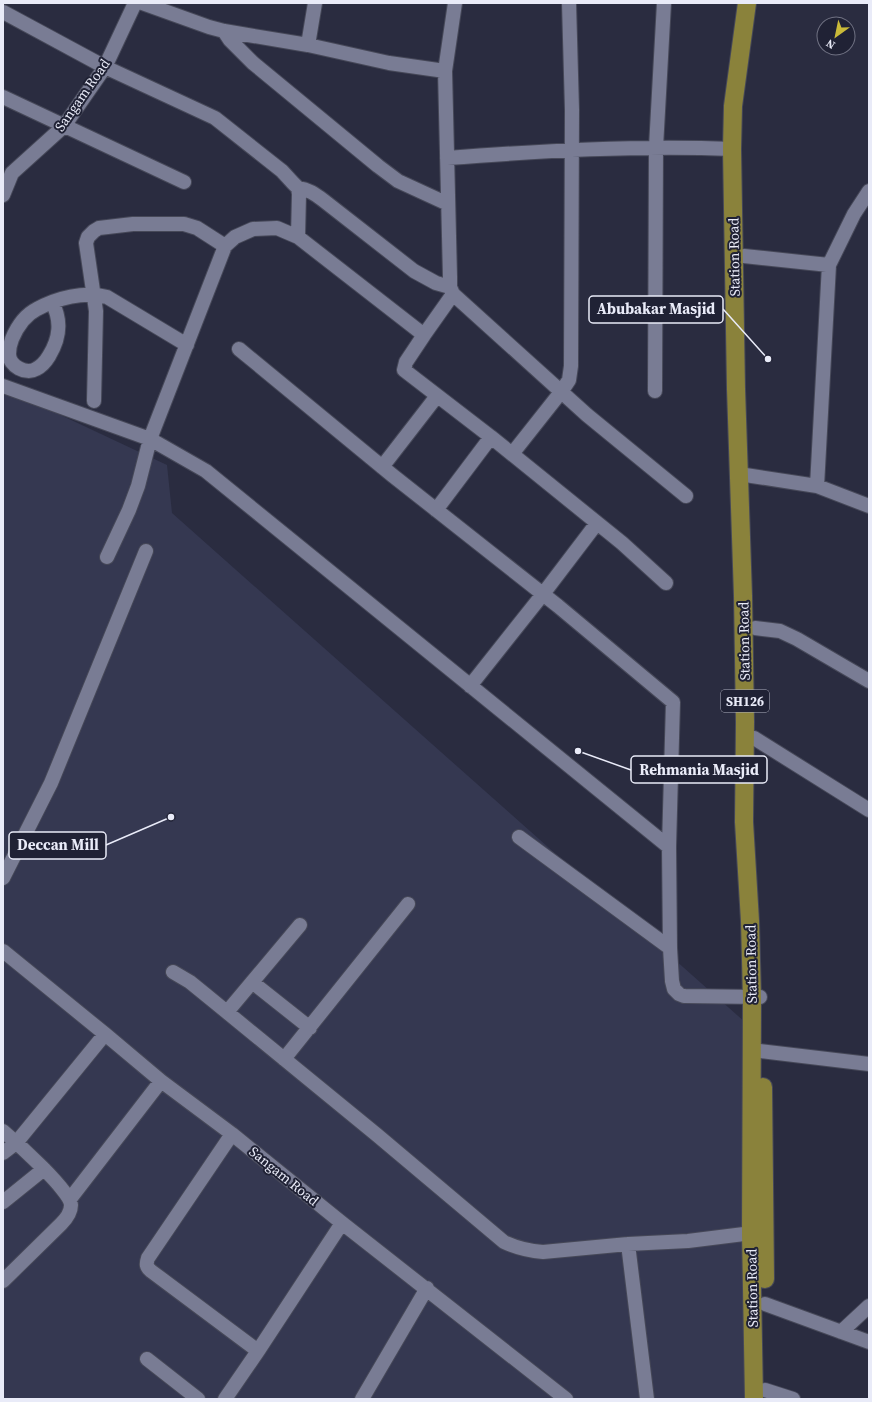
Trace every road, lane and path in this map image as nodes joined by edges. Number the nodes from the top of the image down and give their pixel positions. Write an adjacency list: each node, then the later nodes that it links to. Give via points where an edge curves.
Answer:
1 (135, 3): 12 (street, Sangam Road)
2 (142, 3): 10 (street)
3 (315, 3): 11 (street)
4 (456, 3): 13 (street)
5 (569, 3): 17 (street)
6 (664, 3): 16 (street)
7 (747, 3): 18 (main road, Station Road / SH126, via 733,106)
8 (758, 3): 28 (main road, Station Road / SH126, via 744,124)
9 (3, 12): 12 (street)
10 (224, 31): 11 (street); 25 (street, via 253,63 378,166 398,181)
11 (308, 45): 13 (street)
12 (105, 67): 15 (street, Sangam Road); 22 (street, via 215,118 282,171)
13 (445, 71): 19 (street)
14 (3, 97): 15 (street)
15 (64, 126): 20 (street, Sangam Road); 21 (street)
16 (656, 147): 17 (street); 18 (street); 37 (street)
17 (572, 149): 19 (street); 38 (street, via 571,366 569,380)
18 (732, 149): 45 (main road, Station Road / SH126, via 734,293)
19 (447, 158): 25 (street)
20 (8, 171): 24 (street, Sangam Road)
21 (184, 182)
22 (298, 188): 26 (street); 30 (street, via 310,191 323,200 414,271)
23 (869, 191): 29 (street, via 854,214)
24 (3, 195)
25 (448, 204): 30 (street)
26 (298, 237): 27 (street, via 277,228 253,229 235,237); 33 (street)
27 (225, 246): 31 (street, via 197,228 184,224 133,224 99,228 88,237 86,244); 34 (street)
28 (744, 256): 29 (street); 45 (main road, Station Road / SH126)
29 (829, 265): 46 (street)
30 (452, 290): 33 (street); 38 (street)
31 (93, 295): 32 (street); 34 (street, via 113,299); 40 (street, via 96,311)
32 (52, 302): 32 (street, via 60,323 53,349 44,363 36,369 22,370 11,361 9,355 14,334 33,311)
33 (424, 335): 39 (street, via 406,362 404,370)
34 (187, 345): 42 (street)
35 (239, 349): 44 (street)
36 (3, 386): 42 (street)
37 (655, 391)
38 (561, 392): 43 (street); 47 (street)
39 (437, 396): 41 (street); 44 (street)
40 (94, 401)
41 (491, 437): 43 (street); 49 (street)
42 (150, 439): 52 (street, via 138,486); 57 (street, via 206,471)
43 (512, 454): 50 (street)
44 (382, 467): 49 (street)
45 (743, 475): 46 (street); 55 (main road, Station Road / SH126); 69 (main road, Station Road / SH126, via 744,822)
46 (817, 486): 48 (street)
47 (686, 496)
48 (869, 506)
49 (436, 510): 54 (street)
50 (597, 523): 53 (street); 54 (street)
51 (146, 551): 62 (street, via 51,783)
52 (107, 557)
53 (666, 583)
54 (543, 594): 57 (street); 61 (street, via 673,702)
55 (755, 628): 56 (street, via 780,631 797,638); 58 (main road, Station Road / SH126)
56 (869, 681)
57 (470, 686): 61 (street)
58 (754, 738): 59 (street); 69 (main road, Station Road / SH126)
59 (869, 810)
60 (519, 837): 65 (street)
61 (669, 846): 65 (street)
62 (3, 878)
63 (408, 904): 71 (street)
64 (300, 925): 68 (street)
65 (670, 948): 69 (street, via 672,981 678,994)
66 (5, 957): 72 (street, Sangam Road)
67 (174, 972): 70 (street)
68 (252, 982): 70 (street); 71 (street)
69 (756, 998): 73 (main road, Station Road / SH126)
70 (227, 1012): 74 (street)
71 (310, 1028): 74 (street)
72 (105, 1034): 76 (street, Sangam Road); 79 (street)
73 (757, 1051): 75 (street); 85 (main road, Station Road / SH126, via 765,1162)
74 (284, 1059): 86 (street, via 504,1242 532,1252)
75 (868, 1063)
76 (161, 1081): 78 (street, Sangam Road); 82 (street)
77 (3, 1131): 79 (street)
78 (232, 1134): 84 (street, Sangam Road); 93 (street, via 148,1258 147,1268)
79 (16, 1143): 80 (street); 81 (street)
80 (3, 1153)
81 (44, 1168): 82 (street); 83 (street)
82 (70, 1199): 87 (street, via 68,1216)
83 (3, 1202)
84 (342, 1223): 88 (street, Sangam Road); 93 (street)
85 (758, 1232): 86 (street, via 688,1241); 89 (main road, Station Road / SH126); 95 (main road, Station Road / SH126, via 752,1261)
86 (628, 1244): 100 (street)
87 (3, 1281)
88 (427, 1288): 96 (street); 99 (street, Sangam Road)
89 (765, 1304): 91 (street); 95 (main road, Station Road / SH126)
90 (869, 1306): 91 (street)
91 (841, 1332): 92 (street)
92 (869, 1342)
93 (258, 1351): 98 (street)
94 (146, 1359): 97 (street)
95 (761, 1396): 101 (street)
96 (366, 1397)
97 (198, 1399)
98 (225, 1399)
99 (566, 1399)
100 (648, 1399)
101 (794, 1399)

